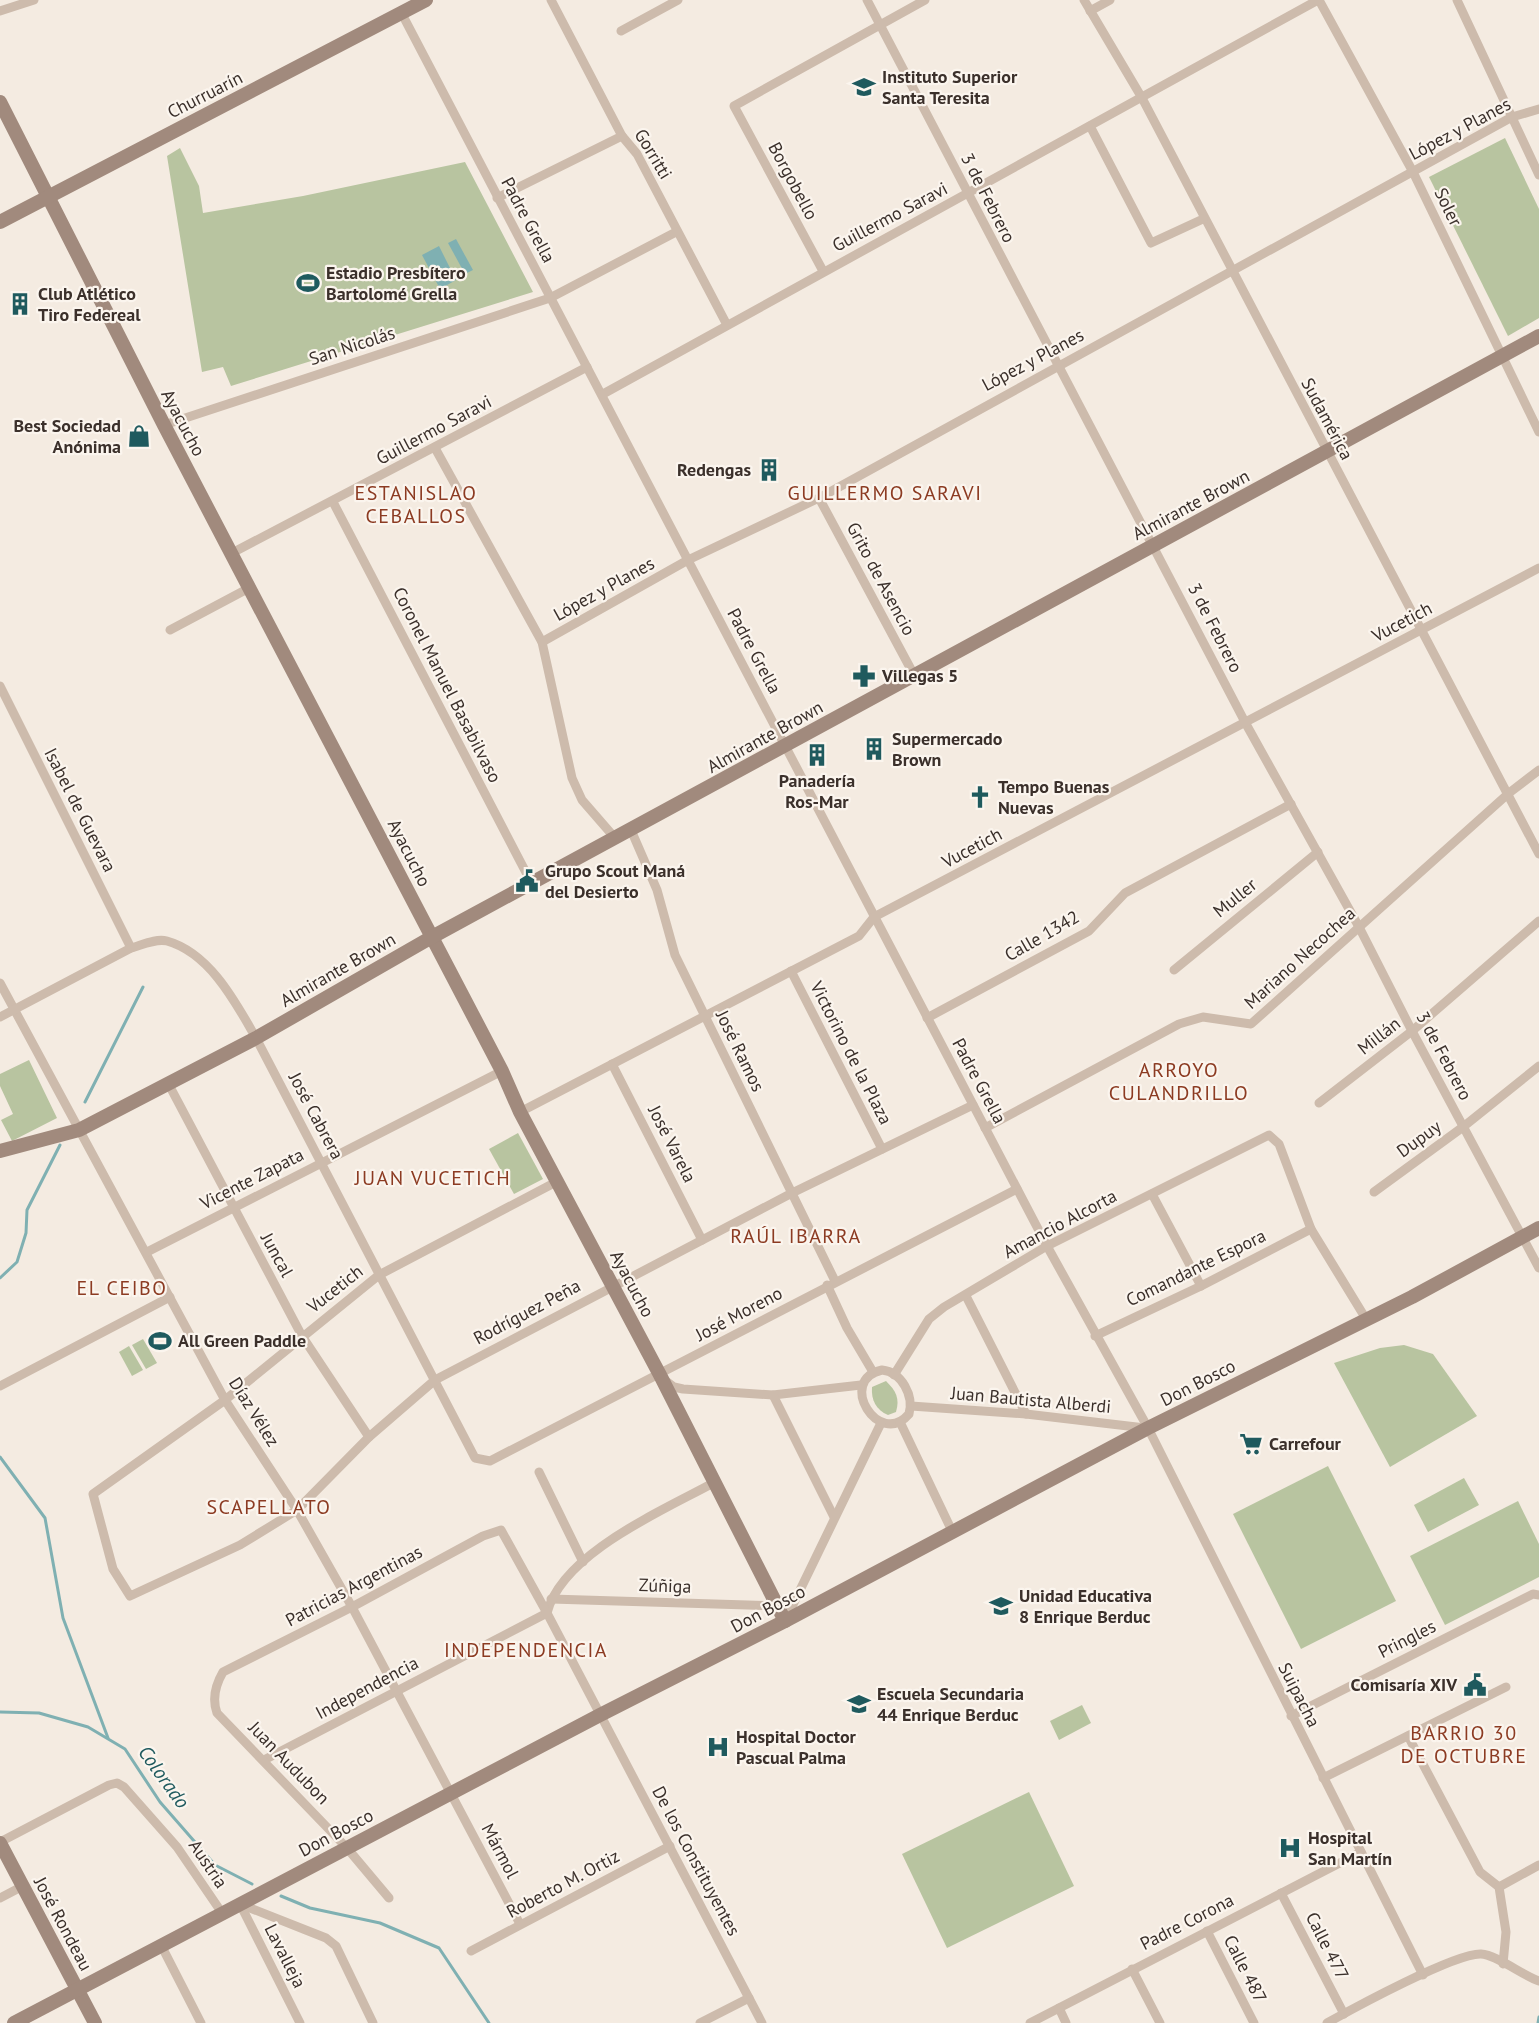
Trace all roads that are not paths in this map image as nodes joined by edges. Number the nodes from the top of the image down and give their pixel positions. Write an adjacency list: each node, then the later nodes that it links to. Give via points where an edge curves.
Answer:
1 (34, 0): 13 (street)
2 (426, 0): 11 (main road, Churruarín)
3 (551, 0): 21 (street, Gorritti)
4 (678, 0): 15 (street)
5 (867, 0): 14 (street, 3 de Febrero)
6 (925, 0): 14 (street)
7 (1084, 0): 12 (street, Sudamérica)
8 (1110, 0): 12 (street)
9 (1319, 0): 16 (street, Guillermo Saravi); 22 (street, Soler)
10 (1457, 0): 19 (street)
11 (409, 7): 25 (main road, Churruarín); 26 (street, Padre Grella)
12 (1090, 10): 16 (street, Sudamérica)
13 (0, 11)
14 (880, 25): 24 (street, 3 de Febrero); 30 (street, Borgobello, via 734,106)
15 (621, 31)
16 (1142, 98): 20 (street, Guillermo Saravi); 27 (street, Sudamérica)
17 (0, 102): 25 (main road, Ayacucho)
18 (1539, 109): 19 (street, López y Planes)
19 (1512, 117): 22 (street, López y Planes); 23 (street)
20 (1090, 126): 24 (street, Guillermo Saravi); 27 (street, via 1151,243)
21 (622, 136): 26 (street); 29 (street, Gorritti, via 637,154)
22 (1413, 172): 31 (street, López y Planes); 35 (street, Soler)
23 (1539, 175)
24 (967, 194): 30 (street, Guillermo Saravi); 36 (street, 3 de Febrero)
25 (49, 196): 28 (main road, Churruarín); 39 (main road, Ayacucho)
26 (497, 198): 32 (street, Padre Grella)
27 (1203, 219): 31 (street, Sudamérica)
28 (0, 222)
29 (676, 232): 32 (street, San Nicolás); 33 (street, Gorritti)
30 (823, 271): 33 (street, Guillermo Saravi)
31 (1232, 273): 36 (street, López y Planes); 42 (street, Sudamérica)
32 (550, 298): 37 (street, Padre Grella); 39 (street, San Nicolás)
33 (727, 325): 38 (street, Guillermo Saravi)
34 (1539, 336): 35 (main road, Almirante Brown)
35 (1502, 356): 40 (street, Soler); 42 (main road, Almirante Brown)
36 (1057, 365): 43 (street, López y Planes); 45 (street, 3 de Febrero)
37 (587, 367): 38 (street, Padre Grella); 41 (street, Guillermo Saravi)
38 (603, 394): 47 (street, Padre Grella)
39 (164, 425): 46 (main road, Ayacucho)
40 (1539, 432)
41 (435, 448): 44 (street, Guillermo Saravi); 52 (street)
42 (1326, 453): 45 (main road, Almirante Brown); 51 (street, Sudamérica)
43 (819, 498): 47 (street, López y Planes); 53 (street, Grito de Asencio)
44 (333, 502): 46 (street, Guillermo Saravi); 64 (street, Coronel Manuel Basabilvaso)
45 (1153, 546): 53 (main road, Almirante Brown); 55 (street, 3 de Febrero)
46 (232, 553): 49 (main road, Ayacucho)
47 (688, 560): 52 (street, López y Planes); 56 (street, Padre Grella)
48 (1539, 568): 51 (street, Vucetich)
49 (250, 587): 50 (street); 68 (main road, Ayacucho)
50 (170, 630)
51 (1419, 631): 55 (street, Vucetich); 58 (street, Sudamérica)
52 (542, 642): 61 (street, via 572,778 582,800)
53 (914, 675): 56 (main road, Almirante Brown)
54 (0, 686): 69 (street, Isabel de Guevara)
55 (1246, 724): 59 (street, 3 de Febrero); 65 (street, Vucetich)
56 (786, 747): 60 (main road, Almirante Brown); 65 (street, Padre Grella)
57 (1539, 770): 58 (street, Mariano Necochea)
58 (1509, 793): 63 (street, Sudamérica); 67 (street, Mariano Necochea)
59 (1291, 804): 62 (street, 3 de Febrero); 76 (street, Calle 1342, via 1125,893 1089,931)
60 (631, 830): 61 (main road, Almirante Brown); 74 (street, José Ramos, via 657,890 675,955)
61 (615, 838): 64 (main road, Almirante Brown)
62 (1317, 852): 67 (street, 3 de Febrero); 70 (street, Muller)
63 (1539, 854)
64 (532, 884): 68 (main road, Almirante Brown)
65 (874, 918): 71 (street, Vucetich, via 859,936); 76 (street, Padre Grella)
66 (1539, 921): 77 (street, Millán)
67 (1359, 927): 77 (street, 3 de Febrero); 87 (street, Mariano Necochea, via 1251,1024 1203,1017 1179,1024)
68 (432, 937): 78 (main road, Almirante Brown); 81 (main road, Ayacucho)
69 (131, 948): 73 (street, José Cabrera); 78 (street, José Cabrera, via 166,941 181,948 223,981)
70 (1174, 970)
71 (791, 971): 74 (street, Vucetich); 89 (street, Victorino de la Plaza)
72 (0, 983): 73 (street, Díaz Vélez)
73 (15, 1010): 75 (street, José Cabrera); 88 (street, Díaz Vélez)
74 (704, 1016): 79 (street, Vucetich); 95 (street, José Ramos)
75 (0, 1017)
76 (927, 1018): 84 (street, Padre Grella)
77 (1412, 1031): 83 (street, Millán); 86 (street, 3 de Febrero)
78 (256, 1038): 82 (main road, Almirante Brown); 91 (street, José Cabrera)
79 (612, 1064): 85 (street, Vucetich); 101 (street, José Varela)
80 (1539, 1066): 86 (street, Dupuy)
81 (502, 1071): 85 (main road, Ayacucho); 91 (street, Vicente Zapata)
82 (168, 1083): 88 (main road, Almirante Brown); 97 (street, Juncal)
83 (1319, 1103)
84 (973, 1105): 87 (street, Padre Grella); 89 (street, Rodríguez Peña)
85 (520, 1112): 92 (main road, Ayacucho)
86 (1463, 1127): 94 (street, Dupuy); 100 (street, 3 de Febrero)
87 (985, 1128): 93 (street, Padre Grella)
88 (79, 1130): 90 (main road, Almirante Brown); 103 (street, Díaz Vélez)
89 (882, 1149): 95 (street, Rodríguez Peña)
90 (0, 1151)
91 (322, 1161): 97 (street, Vicente Zapata); 105 (street, José Cabrera)
92 (558, 1181): 105 (street, Vucetich); 107 (main road, Ayacucho)
93 (1017, 1189): 102 (street, Padre Grella); 106 (street, José Moreno)
94 (1374, 1192)
95 (792, 1193): 101 (street, Rodríguez Peña); 106 (street, José Ramos)
96 (1152, 1194): 99 (street, Amancio Alcorta, via 1269,1135 1279,1144); 102 (street, Amancio Alcorta); 108 (street)
97 (232, 1208): 103 (street, Vicente Zapata); 112 (street, Juncal)
98 (1539, 1228): 100 (main road, Don Bosco)
99 (1311, 1229): 108 (street, Comandante Espora); 111 (street)
100 (1522, 1237): 104 (street, 3 de Febrero); 111 (main road, Don Bosco)
101 (702, 1239): 107 (street, Rodríguez Peña)
102 (1047, 1246): 109 (street, Amancio Alcorta); 113 (street, Padre Grella)
103 (147, 1252): 110 (street, Díaz Vélez)
104 (1539, 1268)
105 (379, 1275): 112 (street, Vucetich); 117 (street, José Cabrera)
106 (831, 1283): 114 (street, José Ramos, via 847,1328); 116 (street, José Moreno)
107 (612, 1286): 116 (main road, Ayacucho); 117 (street, Rodríguez Peña)
108 (1201, 1286): 113 (street, Comandante Espora)
109 (966, 1296): 115 (street, Amancio Alcorta, via 929,1319); 123 (street)
110 (170, 1297): 119 (street); 121 (street, Díaz Vélez)
111 (1366, 1319): 126 (main road, Don Bosco)
112 (302, 1336): 121 (street, Vucetich); 127 (street, Juncal)
113 (1095, 1336): 126 (street, Padre Grella)
114 (873, 1372): 115 (street); 118 (street)
115 (894, 1374): 122 (street, via 909,1393)
116 (660, 1375): 120 (street, via 674,1388); 128 (street, José Moreno, via 490,1461); 130 (main road, Ayacucho)
117 (435, 1380): 127 (street, Rodríguez Peña); 128 (street, José Cabrera)
118 (861, 1385): 120 (street); 125 (street, via 868,1411)
119 (0, 1386)
120 (773, 1395): 132 (street)
121 (225, 1400): 131 (street, Díaz Vélez); 136 (street, Vucetich, via 93,1494 113,1569)
122 (911, 1406): 123 (street, Juan Bautista Alberdi); 124 (street)
123 (1026, 1414): 126 (street, Juan Bautista Alberdi)
124 (900, 1422): 125 (street); 133 (street)
125 (881, 1423): 132 (street)
126 (1148, 1428): 133 (main road, Don Bosco); 146 (street, Suipacha)
127 (369, 1437): 131 (street, Rodríguez Peña)
128 (475, 1458)
129 (539, 1472): 134 (street)
130 (715, 1482): 134 (street, via 620,1535); 138 (main road, Ayacucho)
131 (297, 1510): 136 (street, Rodríguez Peña, via 240,1545); 139 (street, Díaz Vélez)
132 (834, 1517): 141 (street)
133 (952, 1531): 141 (main road, Don Bosco)
134 (583, 1562): 137 (street)
135 (1539, 1595): 146 (street, Pringles, via 1533,1594)
136 (130, 1596)
137 (551, 1599): 138 (street, Zúñiga); 140 (street)
138 (778, 1606): 141 (main road, Ayacucho)
139 (352, 1607): 140 (street, Patricias Argentinas, via 501,1530); 142 (street, Patricias Argentinas); 144 (street, Díaz Vélez)
140 (547, 1613): 144 (street, Independencia); 145 (street)
141 (786, 1621): 145 (main road, Don Bosco)
142 (223, 1672): 148 (street, Juan Audubon, via 213,1704 217,1713)
143 (1506, 1687): 147 (street)
144 (397, 1690): 148 (street, Independencia); 150 (street, Díaz Vélez)
145 (600, 1715): 150 (main road, Don Bosco); 152 (street, De los Constituyentes)
146 (1291, 1716): 149 (street, Suipacha)
147 (1408, 1736): 149 (street); 157 (street, via 1480,1872)
148 (264, 1760): 153 (street, Juan Audubon)
149 (1323, 1778): 154 (street, Suipacha)
150 (450, 1793): 153 (main road, Don Bosco); 163 (street, Mármol)
151 (0, 1842): 156 (main road, José Rondeau); 162 (street, Austria, via 117,1783 177,1847)
152 (670, 1846): 163 (street, Roberto M. Ortiz); 172 (street, De los Constituyentes)
153 (346, 1848): 160 (street, Juan Audubon); 161 (main road, Don Bosco)
154 (1361, 1852): 158 (street, Padre Corona); 169 (street, Suipacha)
155 (1539, 1864): 157 (street)
156 (23, 1886): 159 (street); 171 (main road, José Rondeau)
157 (1499, 1887): 167 (street, via 1506,1932)
158 (1281, 1893): 164 (street, Padre Corona); 174 (street, Calle 477)
159 (0, 1898)
160 (389, 1898)
161 (240, 1904): 162 (main road, Don Bosco); 178 (street, Lavalleja); 179 (street, via 326,1938 336,1946)
162 (222, 1913): 165 (main road, Don Bosco)
163 (520, 1924): 166 (street, Roberto M. Ortiz)
164 (1207, 1930): 168 (street, Padre Corona); 185 (street, Calle 487)
165 (161, 1945): 171 (main road, Don Bosco); 177 (street)
166 (471, 1951)
167 (1503, 1964): 169 (street, via 1484,1954 1470,1955); 170 (street)
168 (1132, 1969): 173 (street, Padre Corona); 184 (street)
169 (1423, 1975): 174 (street)
170 (1539, 1981)
171 (77, 1990): 175 (main road, Don Bosco); 176 (main road, José Rondeau)
172 (749, 1998): 180 (street); 181 (street, De los Constituyentes)
173 (1059, 2008): 182 (street, Padre Corona); 183 (street)
174 (1344, 2014): 186 (street)
175 (14, 2023)
176 (95, 2023)
177 (201, 2023)
178 (300, 2023)
179 (374, 2023)
180 (700, 2023)
181 (762, 2023)
182 (1030, 2023)
183 (1066, 2023)
184 (1160, 2023)
185 (1254, 2023)
186 (1327, 2023)

